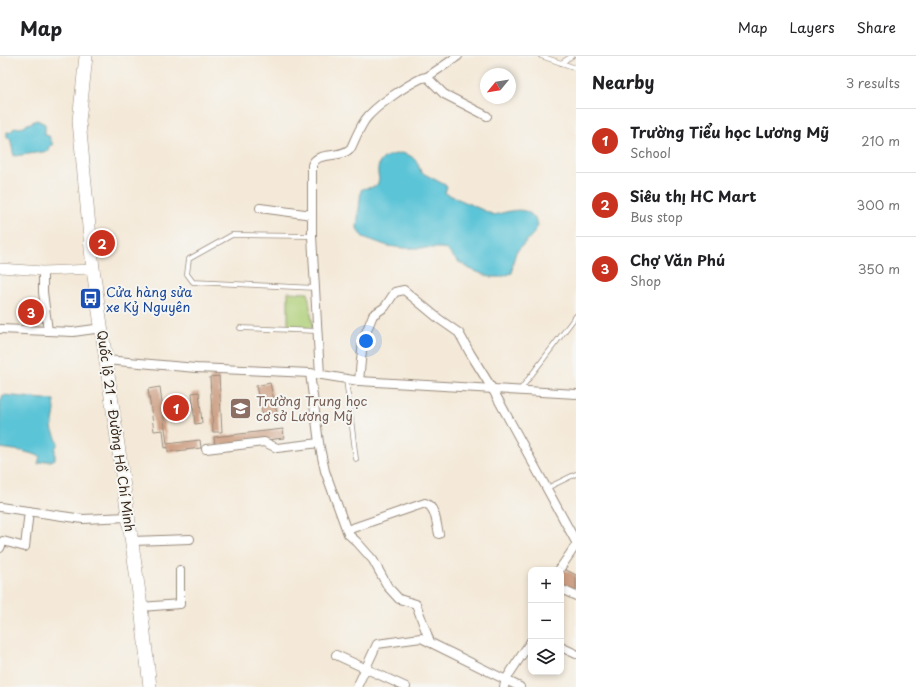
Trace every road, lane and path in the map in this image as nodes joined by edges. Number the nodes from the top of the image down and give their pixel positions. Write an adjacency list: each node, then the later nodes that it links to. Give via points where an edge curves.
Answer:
1 (86, 56): 13 (highway, Quốc lộ 21 - Đường Hồ Chí Minh, via 79,121)
2 (458, 56): 7 (street)
3 (541, 56): 5 (lane)
4 (572, 56): 5 (lane)
5 (560, 63): 6 (lane)
6 (576, 68)
7 (427, 77): 8 (street, via 444,94); 10 (street, via 397,93 372,113 348,151 319,157 314,161)
8 (487, 116)
9 (260, 208): 10 (street)
10 (312, 215): 11 (street)
11 (312, 236): 15 (street); 15 (lane, via 232,235 189,259 187,274 193,282)
12 (0, 268): 14 (street)
13 (93, 269): 14 (street); 17 (highway, Quốc lộ 21 - Đường Hồ Chí Minh)
14 (43, 271): 20 (street)
15 (316, 288): 21 (street)
16 (576, 316): 28 (lane)
17 (102, 328): 20 (street, via 78,332); 22 (highway, Quốc lộ 21 - Đường Hồ Chí Minh)
18 (240, 328): 21 (lane)
19 (0, 329): 20 (street)
20 (48, 331)
21 (317, 331): 24 (street)
22 (106, 360): 23 (street); 37 (highway, Quốc lộ 21 - Đường Hồ Chí Minh)
23 (310, 374): 24 (street); 30 (street)
24 (320, 375): 25 (street)
25 (346, 378): 26 (street); 32 (lane)
26 (359, 381): 27 (street); 27 (street, via 363,340 373,315 385,307 395,292 404,290 459,332)
27 (493, 390): 28 (street); 34 (street)
28 (519, 391): 29 (street)
29 (576, 394)
30 (319, 443): 31 (street, via 277,448 264,442); 38 (street, via 325,471)
31 (206, 449)
32 (356, 459)
33 (576, 474): 34 (lane)
34 (546, 488): 42 (street)
35 (0, 507): 36 (street)
36 (29, 511): 37 (street, via 83,519); 44 (street, via 25,546 3,541)
37 (128, 517): 41 (highway, Quốc lộ 21 - Đường Hồ Chí Minh)
38 (347, 530): 39 (street, via 425,503 433,509); 50 (street, via 373,560 388,587 399,599 416,604)
39 (439, 534)
40 (190, 539): 41 (street)
41 (132, 541): 49 (highway, Quốc lộ 21 - Đường Hồ Chí Minh)
42 (576, 542)
43 (576, 545): 45 (street)
44 (0, 548)
45 (561, 567)
46 (180, 570): 49 (street, via 180,604)
47 (564, 590): 48 (street)
48 (576, 596)
49 (141, 607): 57 (highway, Quốc lộ 21 - Đường Hồ Chí Minh)
50 (430, 642): 55 (street, via 421,638 376,644); 56 (street)
51 (528, 646): 56 (street)
52 (564, 648): 53 (street)
53 (576, 654)
54 (336, 655): 55 (street)
55 (366, 669): 58 (street); 59 (street)
56 (505, 683): 60 (street)
57 (150, 687)
58 (357, 687)
59 (406, 687)
60 (520, 687)

